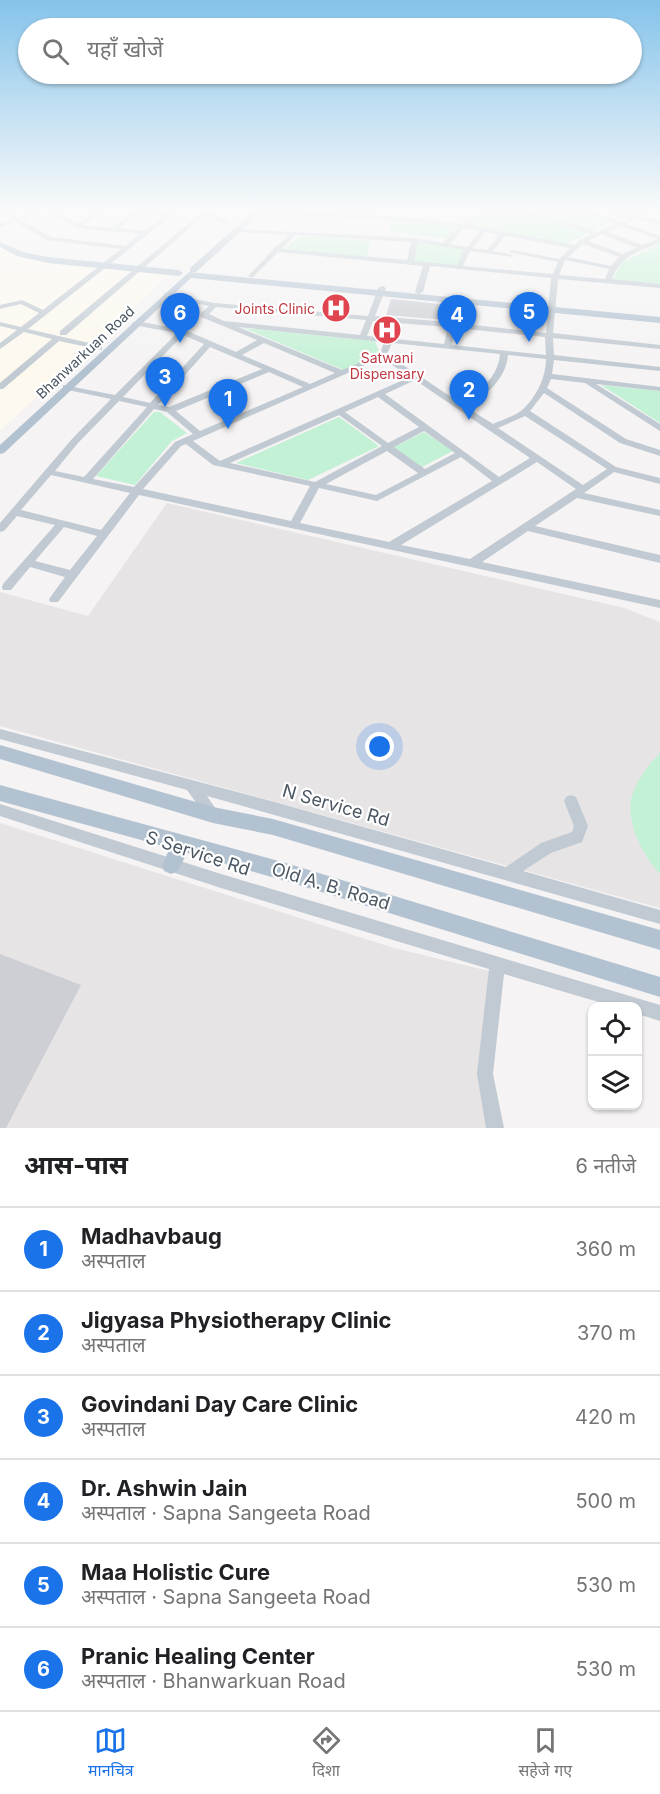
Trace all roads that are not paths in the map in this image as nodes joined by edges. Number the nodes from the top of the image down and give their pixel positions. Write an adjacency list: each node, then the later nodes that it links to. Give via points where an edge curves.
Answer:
1 (88, 264): 13 (main road)
2 (109, 264): 13 (street)
3 (144, 264): 14 (street)
4 (195, 264): 17 (main road)
5 (262, 264): 19 (street)
6 (415, 264): 12 (street)
7 (461, 264): 15 (street)
8 (509, 264): 18 (street)
9 (560, 264): 20 (street)
10 (585, 264): 16 (street)
11 (616, 264): 16 (street)
12 (427, 265): 15 (street); 24 (street)
13 (106, 266): 14 (main road); 30 (street)
14 (139, 268): 17 (main road); 39 (street)
15 (459, 268): 18 (street)
16 (612, 268): 21 (street)
17 (186, 272): 19 (main road); 23 (main road); 25 (main road, Bhanwarkuan Road); 48 (main road, Bhanwarkuan Road)
18 (506, 272): 20 (street)
19 (251, 276): 23 (main road)
20 (555, 276): 21 (street); 29 (street)
21 (608, 281): 22 (street)
22 (660, 286)
23 (381, 290): 24 (main road); 26 (main road); 32 (street)
24 (419, 292): 29 (main road)
25 (167, 295): 27 (street); 33 (main road, Bhanwarkuan Road)
26 (456, 299): 29 (main road); 36 (street)
27 (214, 305): 32 (street); 34 (street, via 204,315)
28 (0, 307): 30 (street, via 22,302)
29 (553, 307): 31 (main road); 40 (street)
30 (44, 313): 37 (street)
31 (660, 318)
32 (370, 319): 36 (street); 41 (street)
33 (136, 322): 38 (street); 60 (main road, Bhanwarkuan Road)
34 (224, 323): 41 (street); 42 (street)
35 (0, 324): 37 (street)
36 (452, 325): 40 (street); 45 (street)
37 (22, 330): 39 (street); 46 (street)
38 (182, 332): 44 (street); 65 (street)
39 (60, 335): 48 (street); 59 (street)
40 (549, 335): 47 (street); 52 (street)
41 (363, 337): 43 (street)
42 (263, 340): 50 (street); 55 (street)
43 (388, 340): 45 (street); 51 (street)
44 (209, 343): 50 (street); 66 (street)
45 (448, 346): 49 (street)
46 (0, 347)
47 (660, 347)
48 (99, 348): 75 (main road, Bhanwarkuan Road)
49 (504, 352): 52 (street); 67 (street, via 504,361 480,396)
50 (237, 355): 53 (street)
51 (383, 355): 55 (street); 57 (street)
52 (551, 357): 54 (street); 56 (street)
53 (270, 369): 61 (street); 68 (street)
54 (660, 369)
55 (342, 373): 61 (street)
56 (548, 376): 58 (street); 62 (street)
57 (416, 377): 64 (street); 67 (street)
58 (586, 381): 63 (street); 73 (street)
59 (0, 387)
60 (66, 387): 65 (street); 78 (main road, Bhanwarkuan Road)
61 (310, 387): 74 (street)
62 (543, 389): 70 (street); 80 (street, via 623,441)
63 (660, 389)
64 (379, 394): 69 (street); 71 (street)
65 (115, 398): 66 (street); 84 (street)
66 (152, 406): 68 (street); 86 (street)
67 (459, 407): 72 (street)
68 (170, 410): 74 (street)
69 (339, 411): 77 (street); 82 (street)
70 (525, 412): 72 (street); 83 (street)
71 (425, 427): 77 (street); 79 (street)
72 (492, 428): 81 (street)
73 (660, 428)
74 (199, 435): 76 (street)
75 (0, 439)
76 (187, 440): 82 (street); 90 (street, via 178,444)
77 (388, 446): 85 (street); 89 (street)
78 (0, 451)
79 (462, 453): 85 (street); 87 (street)
80 (660, 453)
81 (537, 458): 87 (street); 91 (street)
82 (221, 464): 89 (street)
83 (613, 469): 88 (street); 91 (street)
84 (48, 472): 86 (street); 92 (street)
85 (424, 473): 89 (street, via 377,498)
86 (87, 479): 90 (street)
87 (499, 481): 99 (street)
88 (660, 481)
89 (316, 484): 95 (street)
90 (137, 490): 95 (street); 98 (street)
91 (579, 492): 93 (street); 96 (street)
92 (15, 512): 94 (street); 97 (street)
93 (660, 513)
94 (62, 523): 98 (street); 102 (street)
95 (294, 524): 99 (street)
96 (526, 527): 100 (street); 101 (street)
97 (0, 529)
98 (104, 534): 103 (street)
99 (392, 545): 101 (street)
100 (660, 559)
101 (474, 562): 106 (street)
102 (27, 563): 103 (street); 104 (street)
103 (73, 574): 105 (street)
104 (7, 586)
105 (54, 599)
106 (660, 604)
107 (0, 734): 109 (street, N Service Rd)
108 (0, 752): 113 (main road)
109 (191, 785): 113 (street); 116 (street, N Service Rd)
110 (0, 793): 114 (main road, Old A. B. Road)
111 (571, 801): 116 (street, via 581,826 577,837 546,848)
112 (0, 810): 115 (street, S Service Rd)
113 (213, 815): 118 (main road, via 273,827)
114 (183, 843): 115 (main road); 120 (main road, Old A. B. Road)
115 (171, 865): 119 (street, S Service Rd)
116 (507, 874): 117 (street, N Service Rd)
117 (660, 918)
118 (660, 940)
119 (497, 964): 121 (street, S Service Rd); 122 (street, via 485,1074)
120 (660, 987)
121 (660, 1013)
122 (495, 1128)

